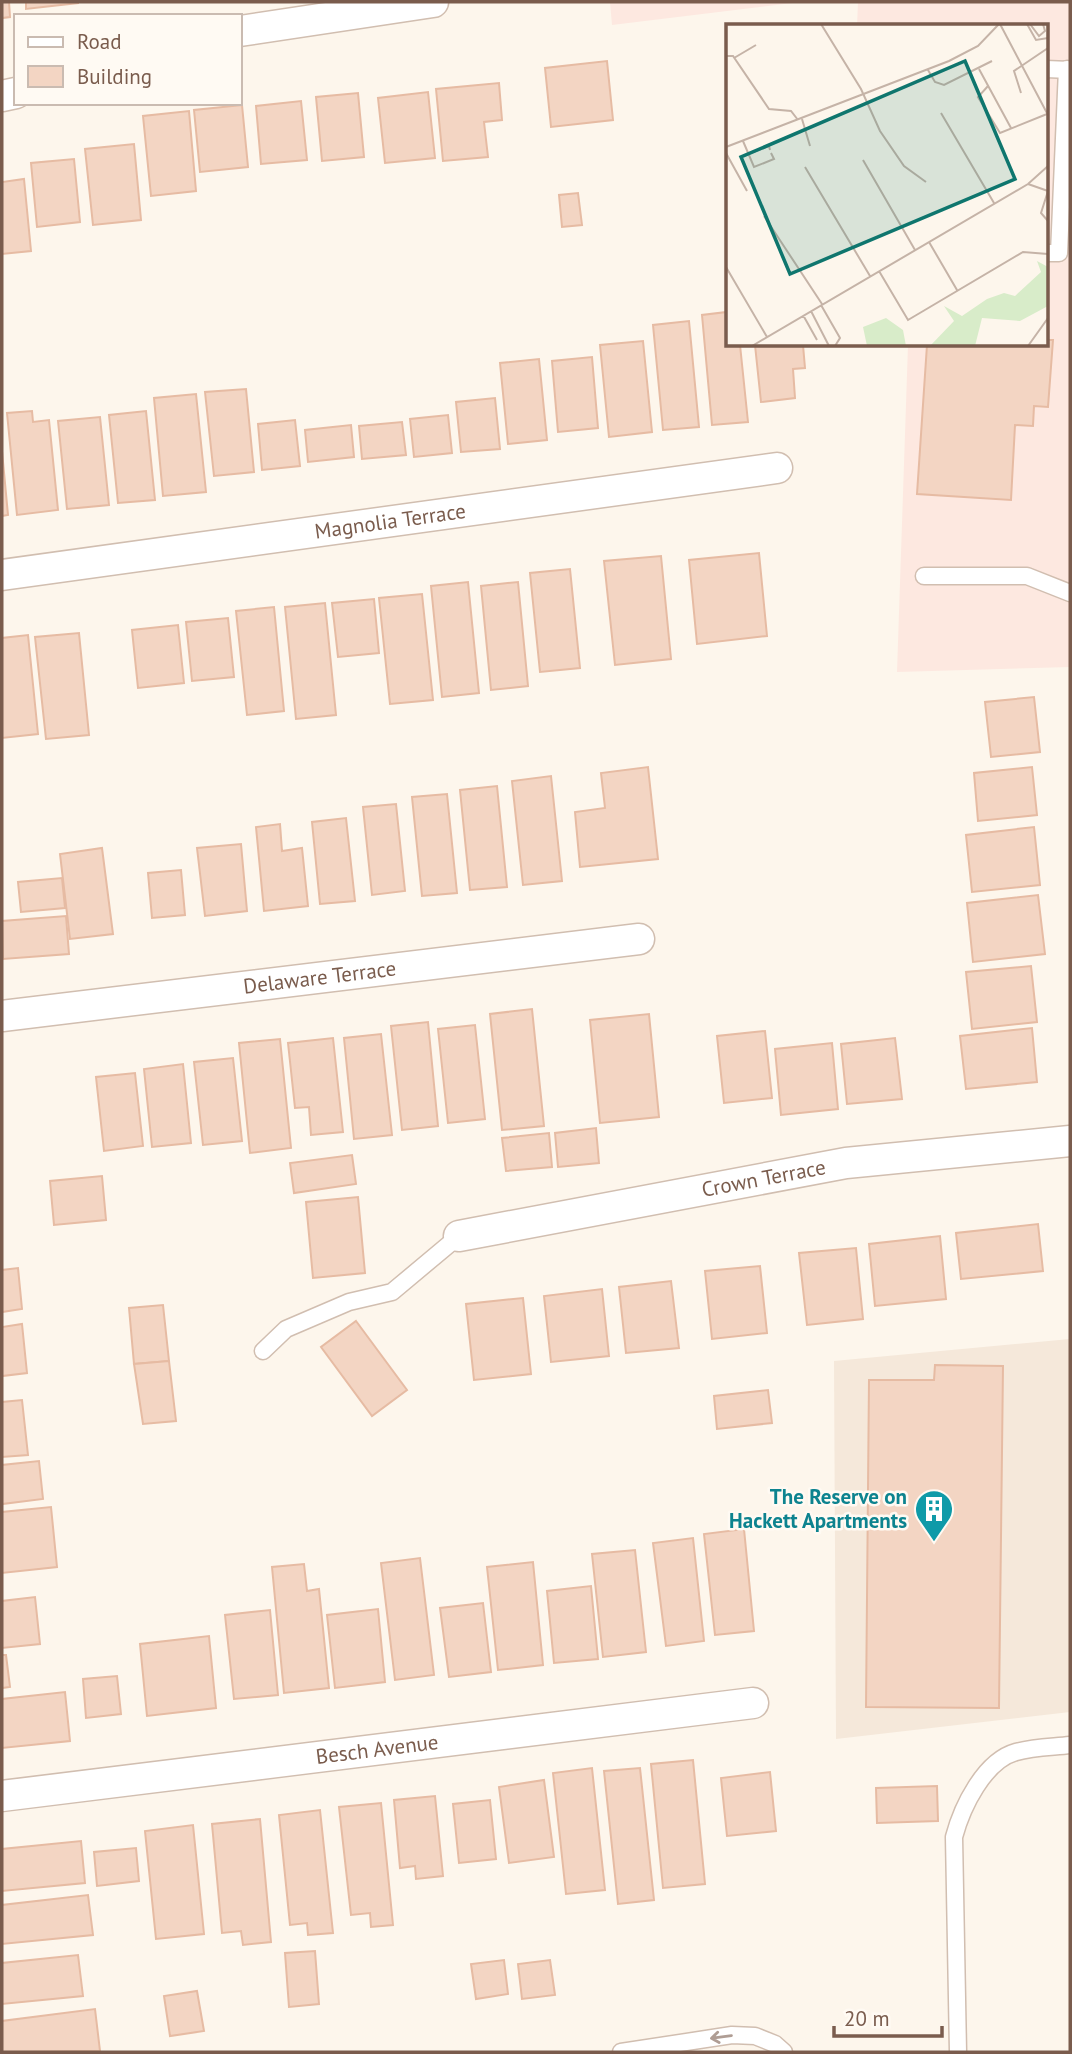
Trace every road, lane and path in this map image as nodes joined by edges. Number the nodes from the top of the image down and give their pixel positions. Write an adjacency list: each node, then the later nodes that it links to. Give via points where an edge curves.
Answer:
1 (433, 2): 2 (street)
2 (242, 31)
3 (1048, 69): 4 (lane)
4 (1068, 69): 5 (lane, via 1059,253)
5 (1048, 253)
6 (777, 468): 7 (street, Magnolia Terrace)
7 (2, 575)
8 (924, 576): 9 (lane, via 1027,576)
9 (1070, 593)
10 (639, 939): 11 (street, Delaware Terrace)
11 (2, 1016)
12 (1070, 1142): 13 (street, Crown Terrace, via 846,1163)
13 (459, 1236): 14 (lane, via 392,1292 349,1302 286,1329)
14 (263, 1351)
15 (753, 1703): 17 (street, Besch Avenue)
16 (1070, 1745): 20 (lane, via 1014,1752 992,1766 959,1818 954,1837)
17 (2, 1796)
18 (621, 2052): 19 (lane, one-way to 18, via 755,2036 732,2035)
19 (784, 2052)
20 (958, 2052)

